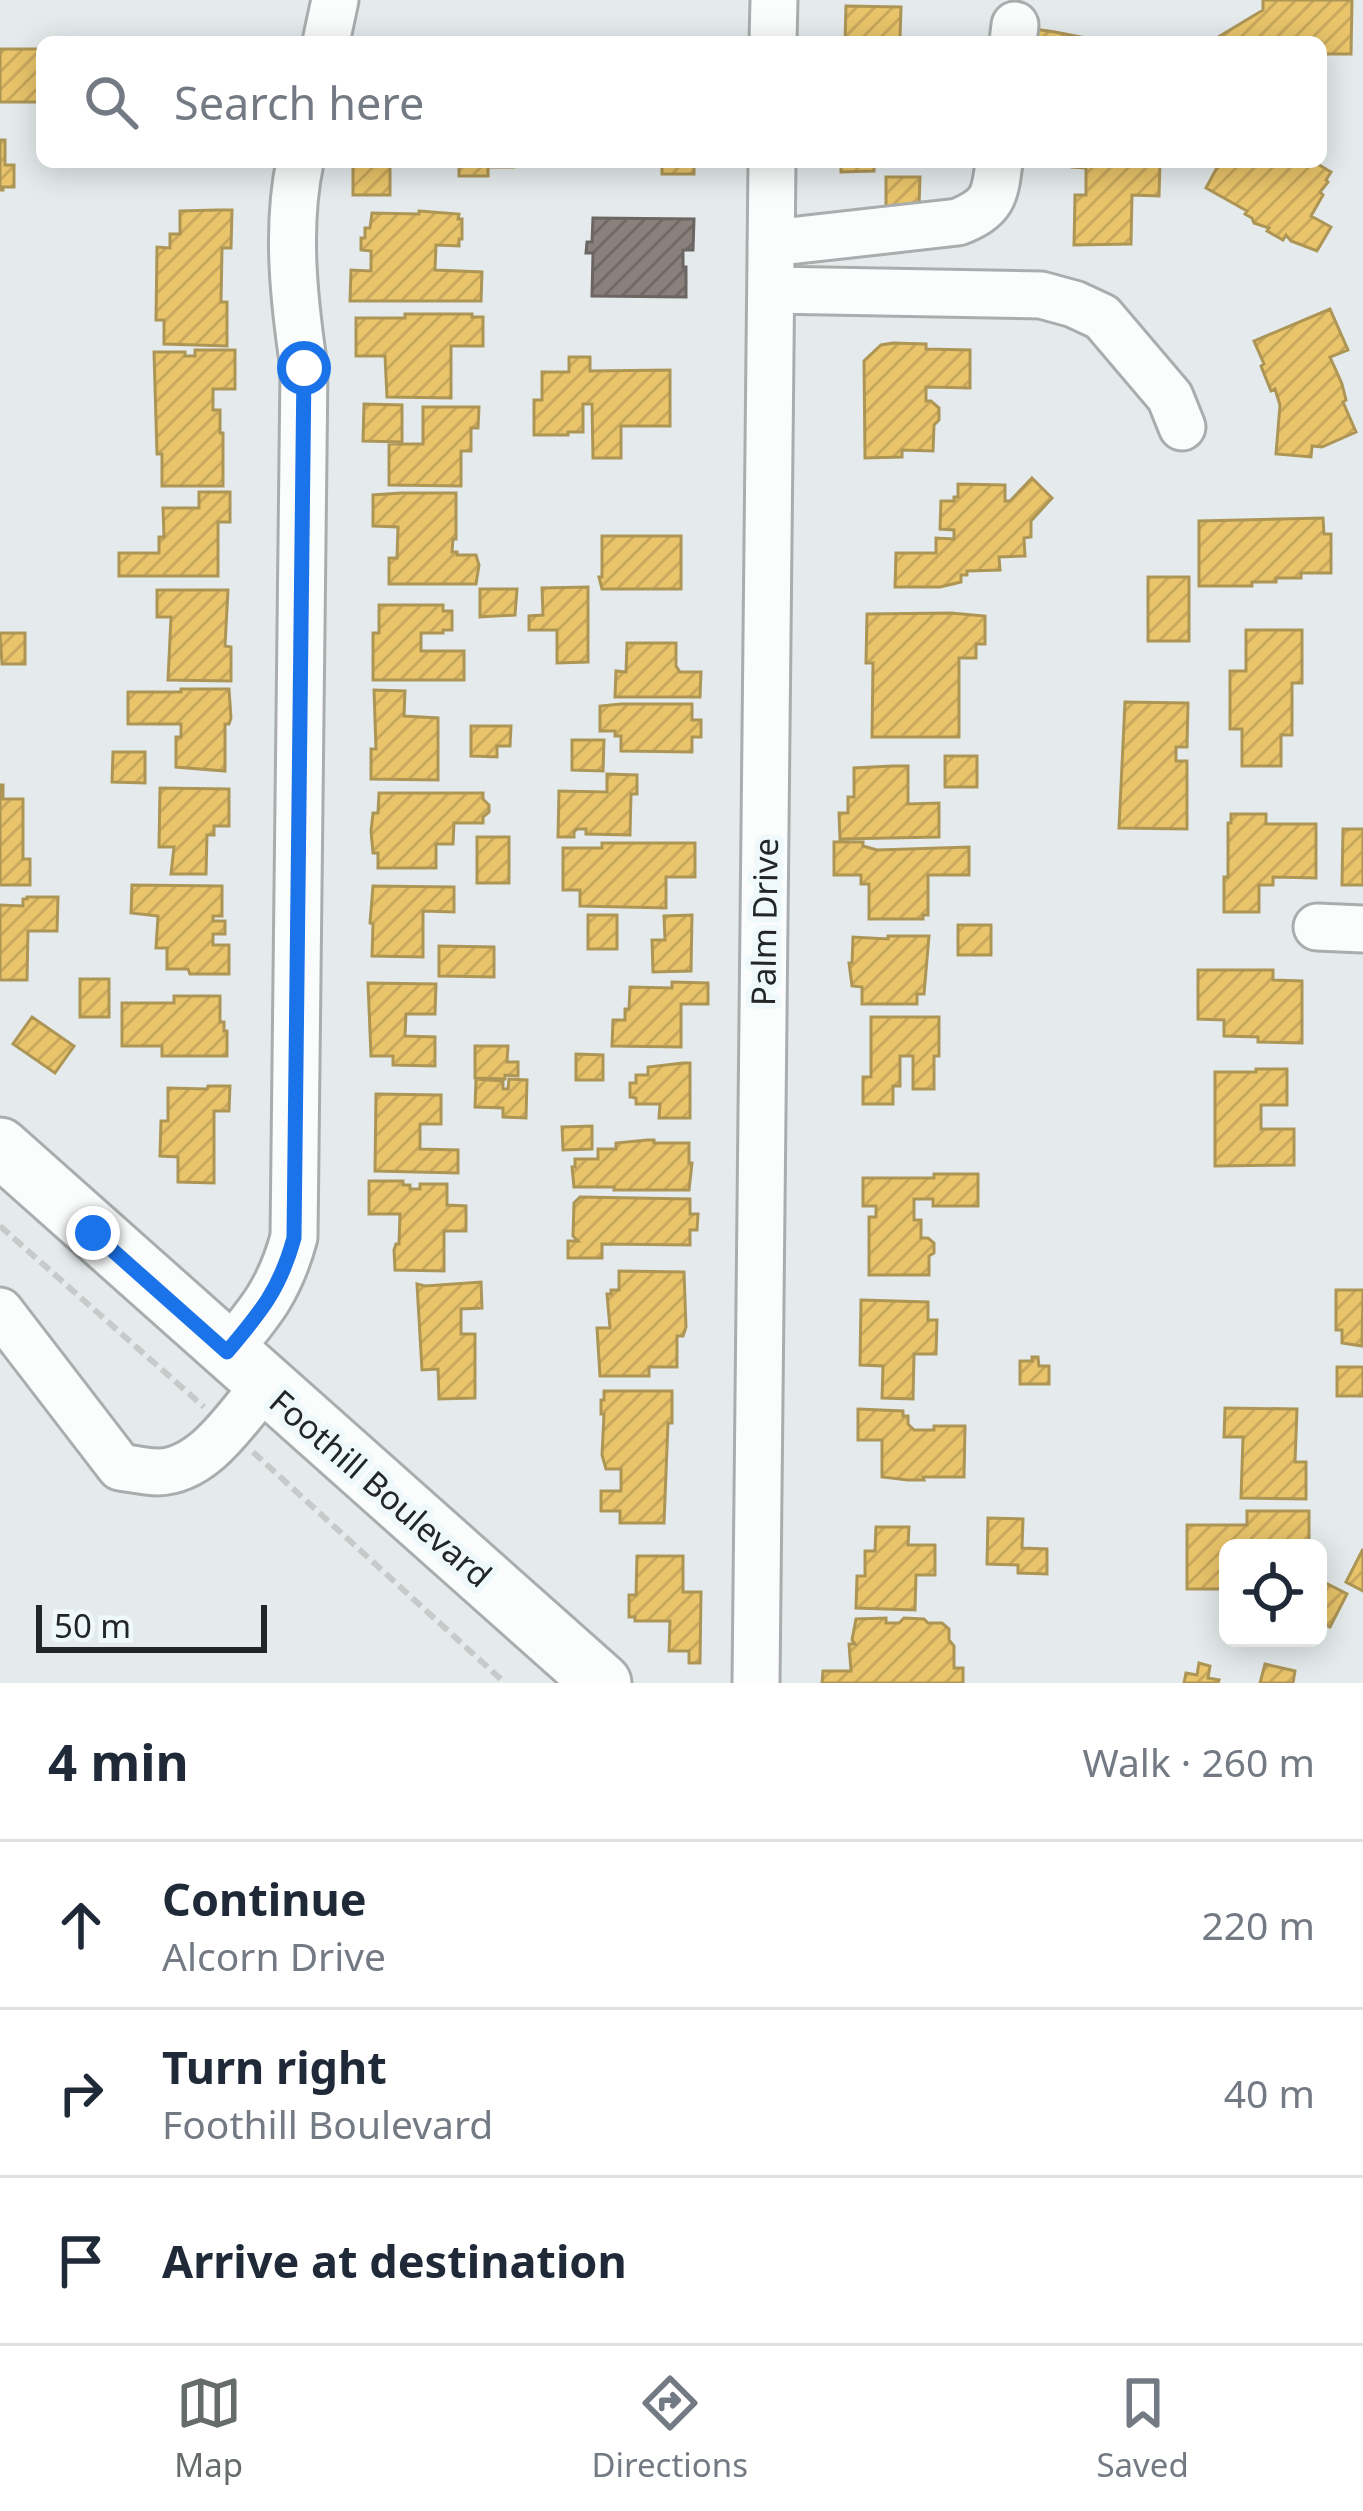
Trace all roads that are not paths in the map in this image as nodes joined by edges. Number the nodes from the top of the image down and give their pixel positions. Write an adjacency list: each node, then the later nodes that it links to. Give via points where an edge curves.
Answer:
1 (335, 0): 3 (street)
2 (774, 0): 4 (street)
3 (327, 36)
4 (773, 36)
5 (299, 168): 15 (street, via 293,226 304,368 294,1238)
6 (772, 168): 8 (street, Palm Drive)
7 (998, 168): 8 (street, via 983,212 958,222)
8 (771, 243): 9 (street, Palm Drive)
9 (770, 290): 10 (street, via 1041,296 1074,304 1102,317 1170,397); 17 (street, Palm Drive)
10 (1182, 427)
11 (1317, 927): 12 (street)
12 (1363, 928)
13 (0, 1148): 15 (main road, Foothill Boulevard)
14 (0, 1312): 15 (street, via 120,1467 173,1471 199,1458)
15 (246, 1369): 16 (main road, Foothill Boulevard)
16 (602, 1683)
17 (756, 1683)

